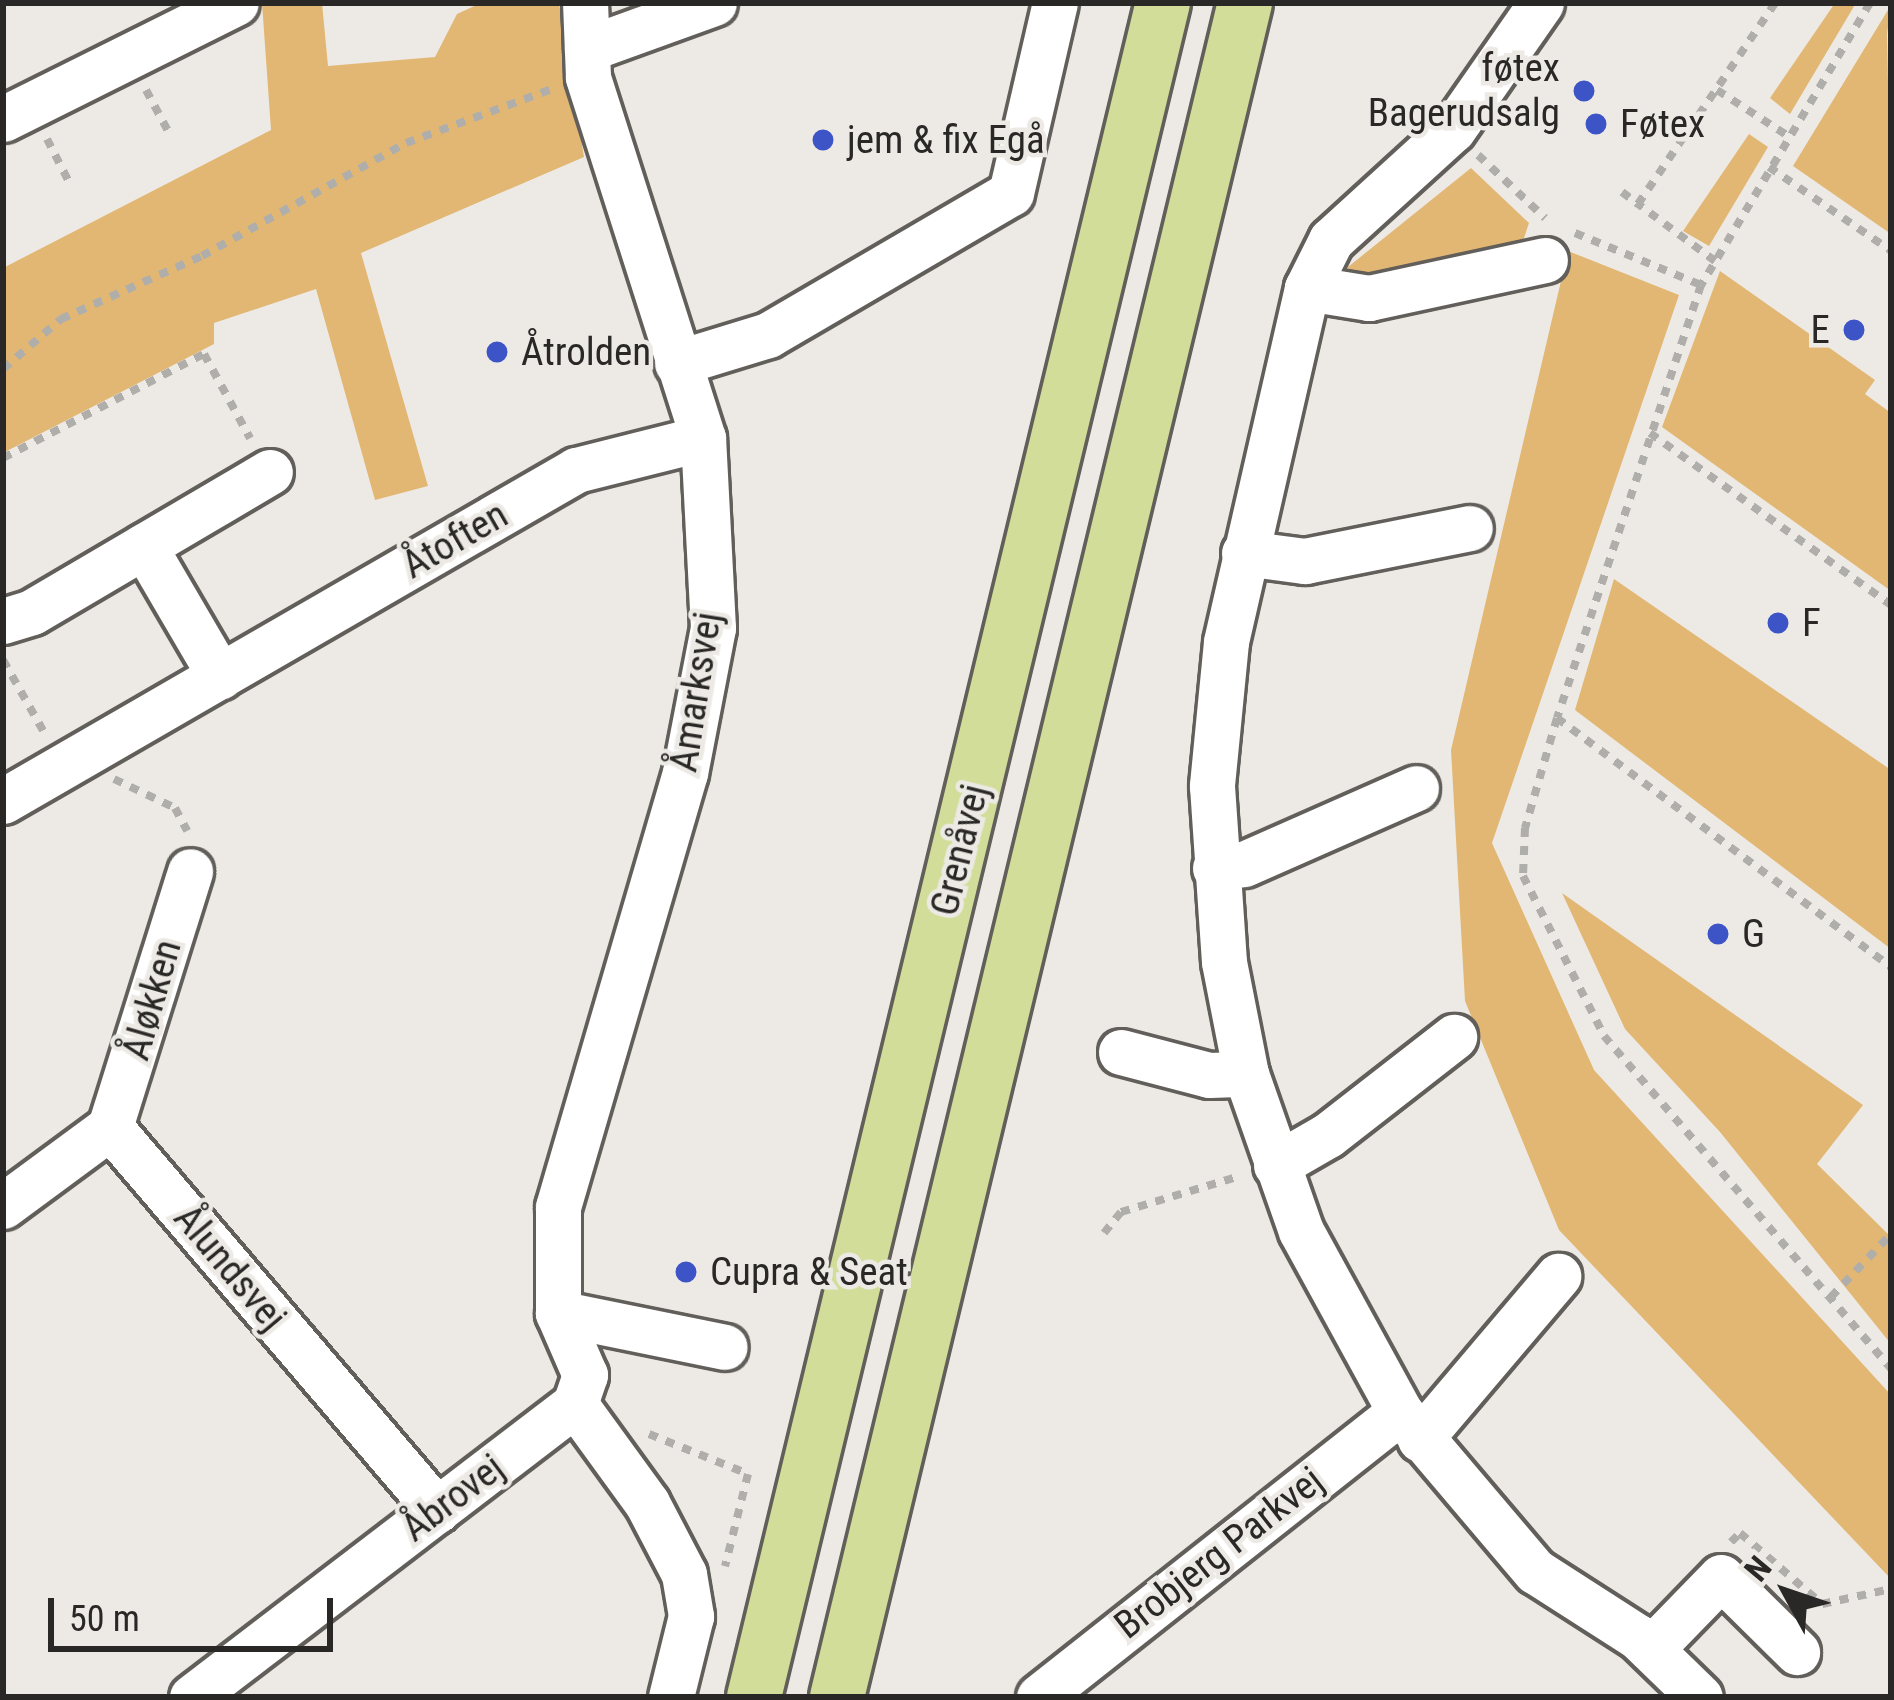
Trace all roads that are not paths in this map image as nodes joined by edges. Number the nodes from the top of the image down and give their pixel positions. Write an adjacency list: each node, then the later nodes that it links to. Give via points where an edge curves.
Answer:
1 (236, 3): 10 (street)
2 (585, 3): 9 (street, Åmarksvej)
3 (714, 3): 8 (street)
4 (1055, 3): 13 (street, via 1011,193 768,334)
5 (1162, 3): 41 (main road, Grenåvej)
6 (1245, 3): 42 (main road, Grenåvej)
7 (1541, 3): 12 (street, via 1453,129 1331,240)
8 (654, 14): 9 (street)
9 (588, 63): 13 (street, Åmarksvej)
10 (3, 119)
11 (1545, 260): 12 (street, via 1369,298)
12 (1307, 288): 18 (street)
13 (677, 363): 14 (street, Åmarksvej)
14 (703, 438): 20 (street, Åtoften, via 576,470); 32 (street, Åmarksvej, via 713,628 685,772 557,1207)
15 (271, 472): 17 (street)
16 (1470, 527): 18 (street, via 1305,561)
17 (144, 546): 19 (street); 20 (street)
18 (1244, 553): 23 (street, via 1214,751)
19 (3, 621)
20 (220, 676): 22 (street, Åtoften)
21 (1416, 788): 23 (street, via 1244,864)
22 (3, 801)
23 (1215, 868): 27 (street)
24 (190, 871): 28 (street, Åløkken)
25 (1454, 1037): 29 (street, via 1328,1135)
26 (1121, 1052): 27 (street, via 1209,1075)
27 (1246, 1074): 29 (street)
28 (110, 1126): 30 (street); 36 (street, Ålundsvej)
29 (1276, 1165): 35 (street, via 1316,1267)
30 (3, 1206)
31 (1558, 1276): 35 (street, Brobjerg Parkvej)
32 (558, 1312): 33 (street); 34 (street, Åmarksvej)
33 (725, 1346)
34 (580, 1390): 36 (street, Åbrovej); 40 (street, Åmarksvej, via 684,1574 691,1616)
35 (1410, 1425): 37 (street, via 1534,1571); 43 (street, Brobjerg Parkvej)
36 (437, 1510): 39 (street, Åbrovej)
37 (1651, 1649): 38 (street, via 1721,1577); 44 (street)
38 (1797, 1652)
39 (192, 1697)
40 (671, 1697)
41 (754, 1697)
42 (837, 1697)
43 (1039, 1697)
44 (1700, 1697)

